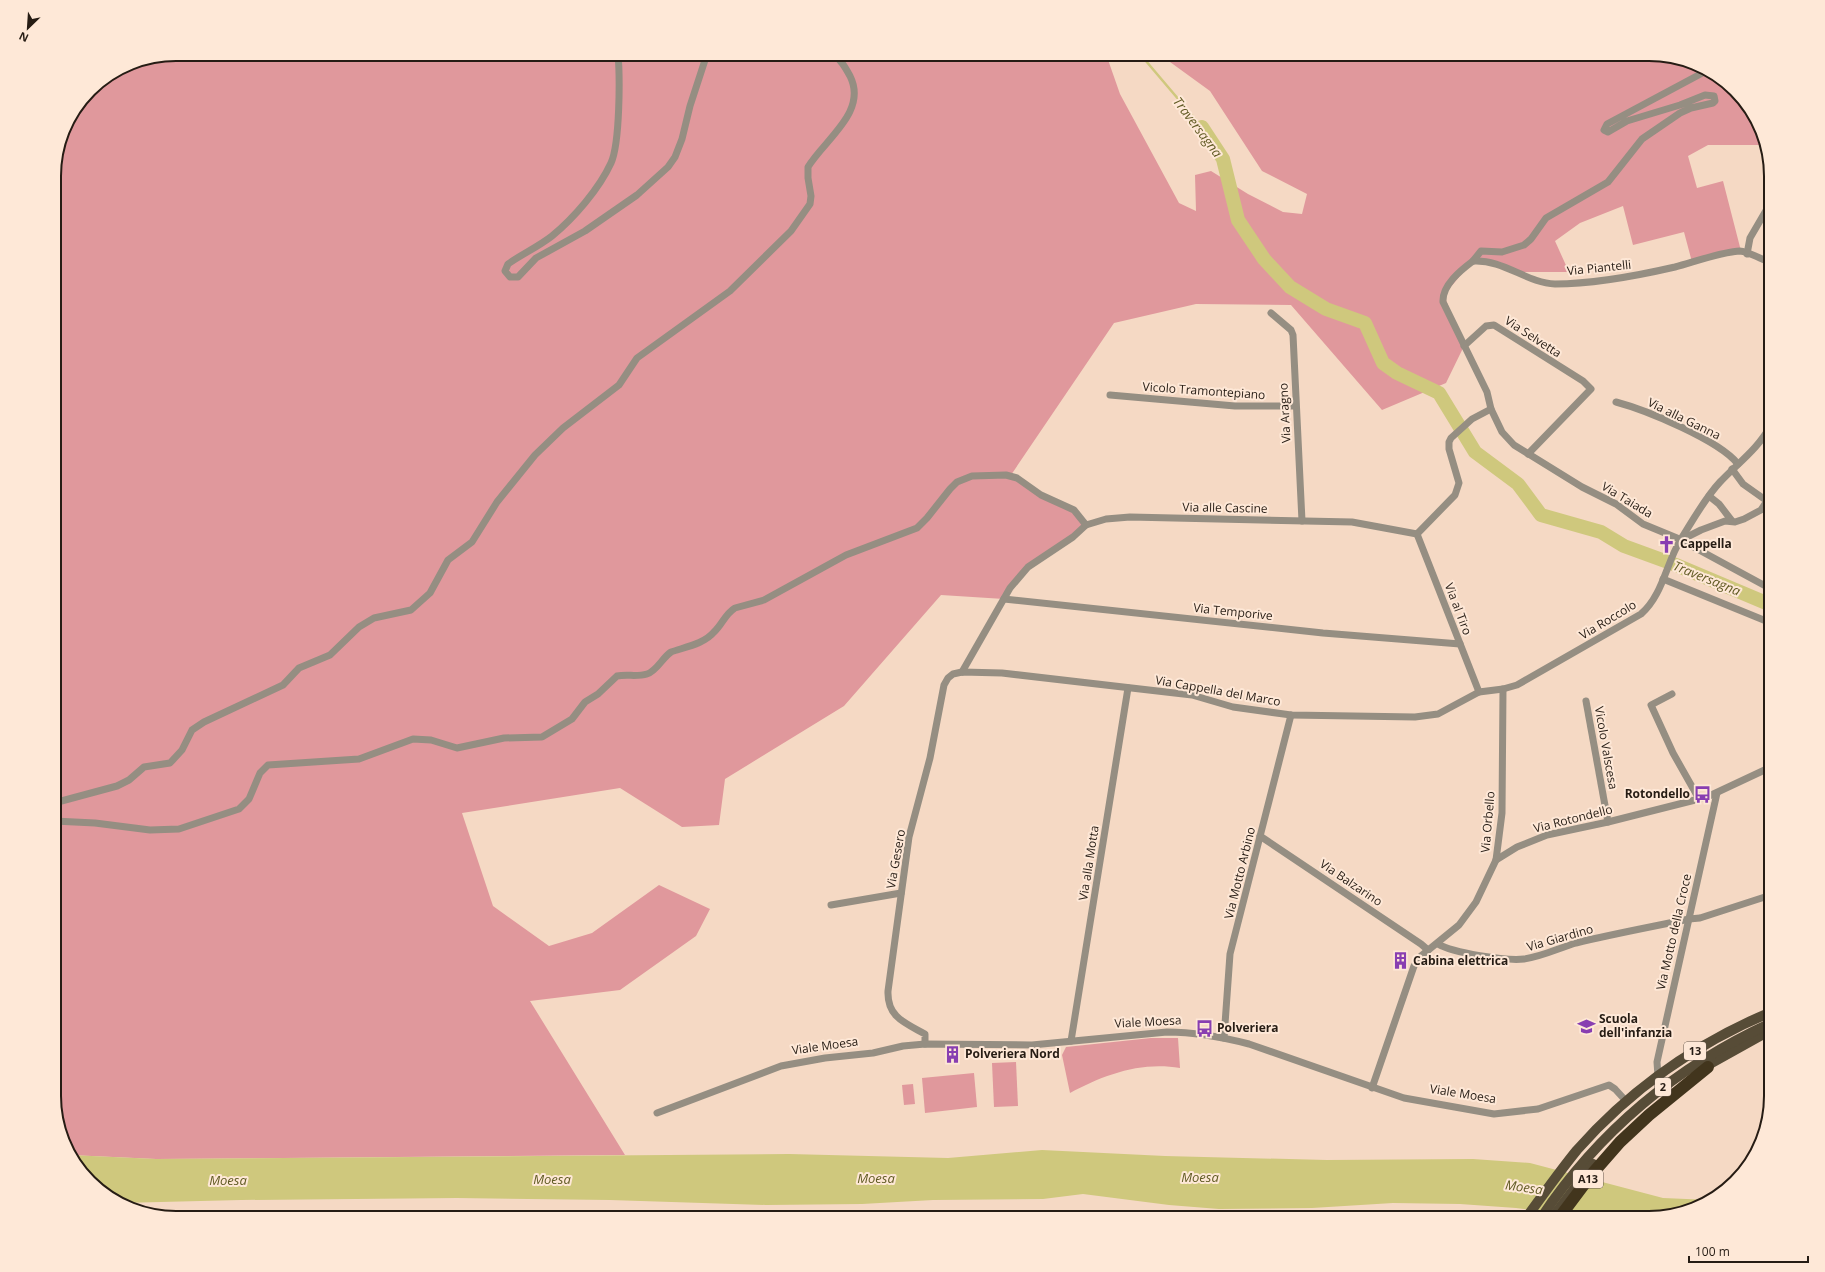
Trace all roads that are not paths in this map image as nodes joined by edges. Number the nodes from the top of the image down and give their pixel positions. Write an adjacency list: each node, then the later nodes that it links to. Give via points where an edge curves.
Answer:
1 (618, 61): 2 (street, via 618,103 611,163 589,198 553,235 508,264 505,271 510,277 518,277 536,258 560,246 637,196 668,167 682,139)
2 (705, 61)
3 (841, 61): 43 (street, via 851,78 855,99 850,112 808,167 811,196 806,210 791,231 730,291 637,358 616,388 563,428 535,455 498,502 472,542 448,560 433,588 416,607 374,618 360,627 330,655 299,668 283,685 204,722 192,730 182,750 170,763 144,767 117,786)
4 (1701, 74): 8 (street, via 1607,124 1604,130 1608,132 1627,121 1705,95 1714,96 1713,103 1680,113 1642,139 1608,182 1546,218 1524,245 1502,252 1481,251)
5 (1764, 214): 6 (street)
6 (1744, 252): 7 (street); 8 (street, Via Piantelli, via 1642,275 1553,284 1492,264)
7 (1764, 260)
8 (1473, 261): 10 (street, Via Taiada, via 1446,288 1443,298)
9 (1271, 313): 13 (street, Via Aragno, via 1291,330)
10 (1464, 346): 14 (street, Via Taiada, via 1487,392); 16 (street, Via Selvetta, via 1486,326 1494,325 1583,381 1591,389)
11 (1110, 395): 13 (street, Vicolo Tramontepiano, via 1235,406)
12 (1616, 402): 17 (street, Via alla Ganna, via 1668,420 1723,450)
13 (1296, 406): 22 (street, Via Aragno)
14 (1491, 409): 16 (street, Via Taiada, via 1505,436); 25 (street, via 1472,419 1451,438 1449,449 1459,483 1458,488 1455,495)
15 (1764, 436): 17 (street, Via Roccolo)
16 (1528, 454): 26 (street, Via Taiada, via 1582,487 1616,504 1643,524)
17 (1738, 464): 18 (street, Via Roccolo)
18 (1732, 469): 19 (street, Via Roccolo); 20 (street, via 1743,484)
19 (1709, 496): 23 (street); 26 (street, Via Roccolo)
20 (1764, 497)
21 (1764, 506): 23 (street, via 1744,519)
22 (1302, 521): 24 (street, Via alle Cascine, via 1130,516); 25 (street, Via alle Cascine, via 1352,522)
23 (1732, 521): 26 (street, via 1725,521)
24 (1086, 525): 29 (street, Via alle Cascine, via 1073,537 1028,567); 44 (street, via 1074,510 1041,495 1017,478 1006,475 972,476 957,482 916,528 846,555 764,600 731,610 708,638 671,652 656,668 646,674 617,676 585,702 572,719 542,737 499,739 457,748 431,740 413,739 359,759 268,765 260,773 249,799 239,809 179,829 150,830)
25 (1418, 534): 31 (street, Via al Tiro)
26 (1680, 540): 27 (street, Via Roccolo); 28 (street, Via Taiada)
27 (1664, 576): 30 (street); 33 (street, Via Roccolo, via 1651,603 1635,618)
28 (1764, 584)
29 (1004, 598): 31 (street, Via Temporive, via 1323,633); 32 (street, Via alle Cascine)
30 (1764, 620)
31 (1460, 644): 36 (street, Via al Tiro)
32 (962, 672): 34 (street, Via Cappella del Marco, via 1002,673); 48 (street, Via Gesero, via 953,674 944,685 930,758 909,837)
33 (1513, 686): 35 (street, Via Cappella del Marco)
34 (1128, 688): 39 (street, Via Cappella del Marco, via 1192,695 1233,707); 58 (street, Via alla Motta)
35 (1502, 689): 36 (street, Via Cappella del Marco); 47 (street, Via Orbello, via 1502,813)
36 (1479, 692): 39 (street, Via Cappella del Marco, via 1444,711 1422,717)
37 (1672, 694): 42 (street, via 1651,705)
38 (1586, 701): 45 (street, Vicolo Valscesa)
39 (1291, 715): 46 (street, Via Motto Arbino)
40 (1764, 770): 41 (street, Via Rotondello)
41 (1717, 793): 42 (street, Via Rotondello); 51 (street, Via Motto della Croce)
42 (1700, 799): 45 (street, Via Rotondello)
43 (61, 801)
44 (61, 821)
45 (1608, 822): 47 (street, Via Rotondello, via 1536,838)
46 (1260, 836): 53 (street, Via Balzarino); 57 (street, Via Motto Arbino, via 1230,954)
47 (1496, 860): 52 (street, Via Orbello, via 1476,902 1460,925)
48 (901, 893): 50 (street); 59 (street, Via Gesero, via 888,1002 891,1011 898,1018 925,1034)
49 (1764, 897): 51 (street, Via Giardino, via 1700,918)
50 (831, 905)
51 (1689, 919): 52 (street, Via Giardino, via 1585,941 1526,959 1478,955 1449,950); 61 (street, Via Motto della Croce, via 1656,1062)
52 (1438, 944): 53 (street, Via Orbello)
53 (1428, 950): 62 (street, Via Orbello, via 1410,974)
54 (1764, 1015): 61 (main road, 13, via 1708,1043)
55 (1764, 1026): 65 (main road, 2, via 1733,1042 1676,1078 1636,1109)
56 (1764, 1034): 60 (main road)
57 (1224, 1038): 58 (street, Viale Moesa, via 1167,1032); 62 (street, Viale Moesa, via 1249,1044)
58 (1071, 1041): 59 (street, Viale Moesa, via 1032,1045)
59 (925, 1044): 64 (street, Viale Moesa, via 781,1066)
60 (1708, 1066): 65 (highway, A13)
61 (1658, 1076): 63 (main road, 13)
62 (1372, 1088): 63 (street, Viale Moesa, via 1404,1098 1494,1114 1538,1109 1609,1085)
63 (1626, 1101): 66 (main road, 13, via 1562,1169)
64 (657, 1113)
65 (1613, 1140): 67 (main road, 2, via 1576,1170); 68 (main road, 2); 69 (highway, A13)
66 (1530, 1211)
67 (1546, 1211)
68 (1557, 1211)
69 (1564, 1211)

